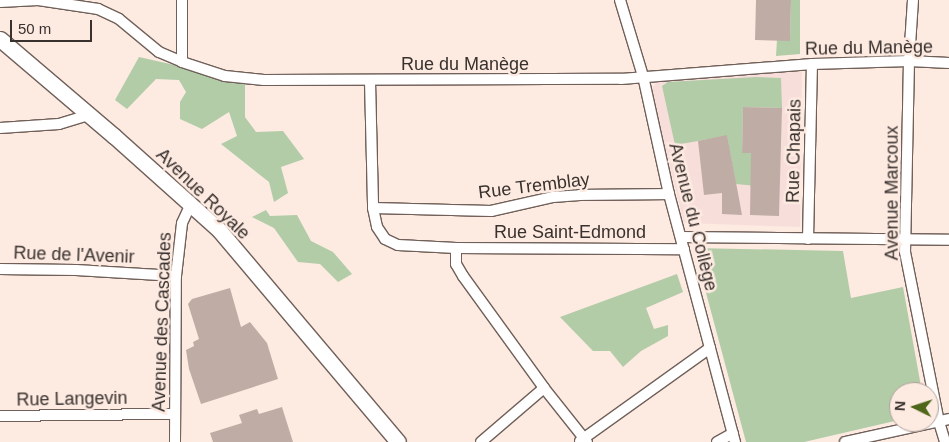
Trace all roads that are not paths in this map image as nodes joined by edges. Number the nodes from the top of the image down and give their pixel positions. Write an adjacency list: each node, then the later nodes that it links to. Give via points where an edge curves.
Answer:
1 (182, 0): 7 (street)
2 (620, 0): 10 (street, Avenue du Collège)
3 (913, 0): 6 (street, Avenue Marcoux)
4 (0, 2): 7 (street, Rue du Manège, via 38,0 98,9 119,19 159,52)
5 (0, 39): 12 (main road, Avenue Royale)
6 (909, 61): 8 (street, Rue du Manège); 9 (street, Rue du Manège); 19 (street, Avenue Marcoux)
7 (182, 62): 11 (street, Rue du Manège, via 225,76 264,80)
8 (949, 63)
9 (812, 64): 10 (street, Rue du Manège); 18 (street, Rue Chapais)
10 (642, 76): 11 (street, Rue du Manège, via 621,79); 14 (street, Avenue du Collège)
11 (370, 81): 16 (street, Rue Saint-Edmond)
12 (89, 115): 13 (street, via 59,124); 15 (main road, Avenue Royale)
13 (0, 128)
14 (669, 194): 16 (street, Rue Tremblay, via 580,194 491,212); 17 (street, Avenue du Collège)
15 (190, 206): 24 (street, Avenue des Cascades, via 182,223); 33 (main road, Avenue Royale, via 219,230)
16 (373, 208): 21 (street, Rue Saint-Edmond, via 385,239 398,245)
17 (681, 237): 18 (street); 22 (street, Avenue du Collège)
18 (808, 238): 19 (street)
19 (906, 240): 20 (street); 29 (street, Avenue Marcoux, via 905,252)
20 (949, 240)
21 (456, 248): 22 (street, Rue Saint-Edmond); 26 (street, via 456,264 463,276)
22 (684, 249): 25 (street, Avenue du Collège)
23 (0, 269): 24 (street, Rue de l'Avenir)
24 (176, 276): 27 (street, Avenue des Cascades)
25 (710, 348): 30 (street, Avenue du Collège); 31 (street)
26 (544, 388): 31 (street); 34 (street)
27 (175, 414): 28 (street, Rue Langevin); 32 (street, Avenue des Cascades)
28 (0, 416)
29 (944, 421): 36 (street); 37 (street, Avenue Marcoux)
30 (734, 438): 35 (street)
31 (584, 441)
32 (175, 442)
33 (398, 442)
34 (480, 442)
35 (716, 442)
36 (845, 442)
37 (945, 442)

